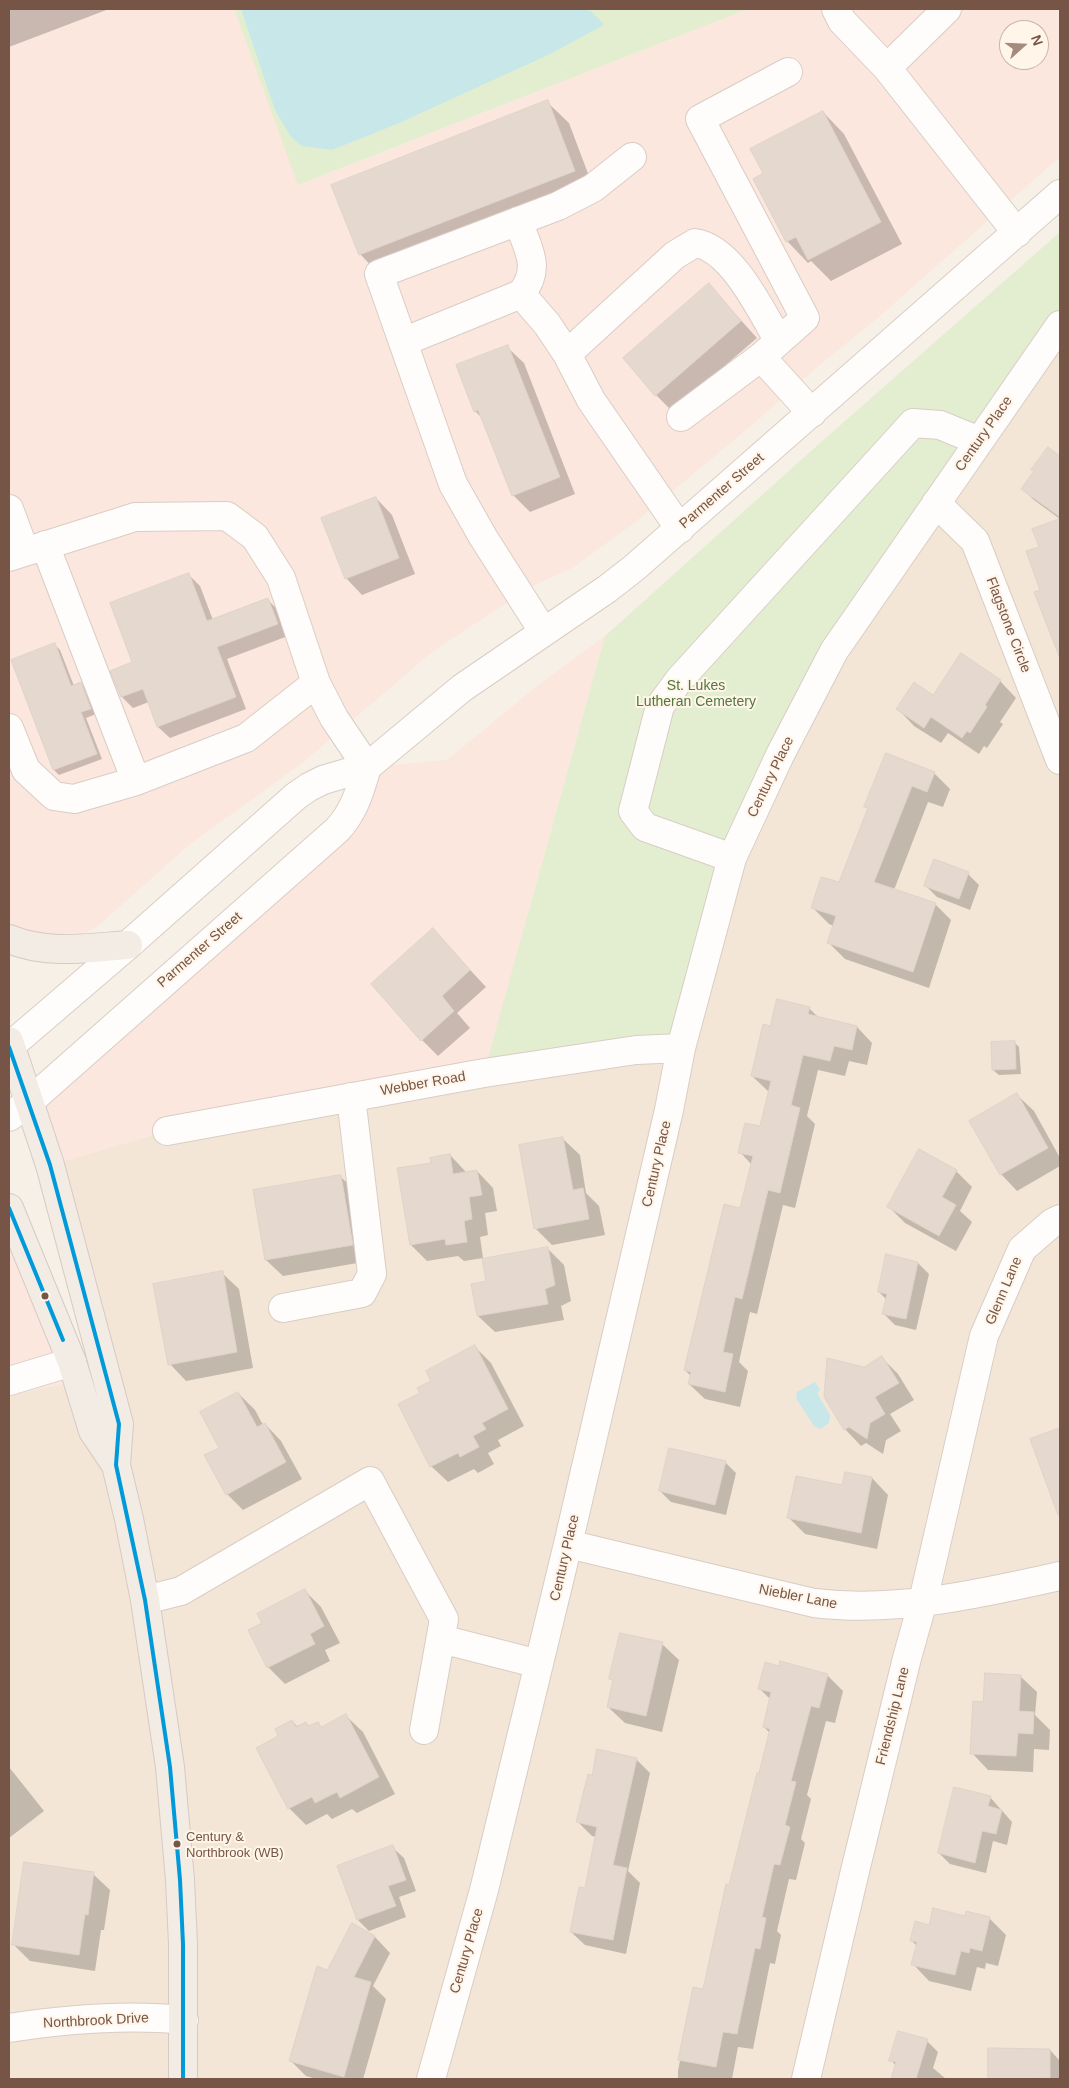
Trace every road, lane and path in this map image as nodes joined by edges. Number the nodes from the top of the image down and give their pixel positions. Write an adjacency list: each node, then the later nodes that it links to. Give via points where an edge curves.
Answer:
1 (836, 9): 3 (street, via 842,21)
2 (947, 9): 3 (street)
3 (887, 68): 8 (street)
4 (788, 72): 12 (street, via 700,119 805,318)
5 (632, 157): 7 (street, via 593,188)
6 (1060, 194): 8 (street, Parmenter Street)
7 (518, 221): 9 (street, via 533,272); 11 (street, via 379,274)
8 (1017, 233): 14 (street, Parmenter Street)
9 (521, 294): 11 (street); 13 (street)
10 (1060, 325): 16 (street, Century Place)
11 (403, 342): 21 (street, via 452,484)
12 (770, 349): 13 (street, via 750,293 723,256 704,244 695,243 675,255); 14 (street); 15 (street)
13 (567, 354): 19 (street, via 592,400)
14 (812, 413): 19 (street, Parmenter Street)
15 (681, 417)
16 (979, 442): 17 (street, Century Place); 27 (street, via 940,425 913,423 679,680 660,706 633,811 645,827)
17 (936, 503): 24 (street, Flagstone Circle, via 975,541); 27 (street, Century Place, via 834,651)
18 (9, 509): 20 (street)
19 (680, 529): 21 (street, Parmenter Street, via 622,577)
20 (26, 551): 22 (street, via 135,517 227,516 255,537 282,578); 26 (street)
21 (543, 631): 25 (street, Parmenter Street, via 462,688)
22 (316, 683): 25 (street, via 334,718); 26 (street, via 246,738)
23 (9, 728): 26 (street, via 26,770 54,796 74,799)
24 (1060, 760)
25 (367, 767): 29 (street, Parmenter Street, via 323,780 302,792); 33 (street, Parmenter Street, via 355,805 337,830)
26 (136, 781)
27 (732, 858): 31 (street, Century Place)
28 (9, 939): 29 (main road, via 33,947 59,950)
29 (128, 945): 30 (street, Parmenter Street)
30 (9, 1045): 33 (main road)
31 (681, 1048): 32 (street, Webber Road, via 636,1050); 42 (street, Century Place)
32 (351, 1097): 34 (street, Webber Road); 37 (street, via 372,1274 362,1293)
33 (19, 1110): 41 (main road, via 50,1165 119,1424)
34 (167, 1131)
35 (9, 1208): 39 (main road)
36 (1060, 1219): 38 (street, Glenn Lane, via 1022,1249 984,1336)
37 (283, 1308)
38 (981, 1352): 45 (street, Friendship Lane)
39 (72, 1362): 40 (street); 41 (main road, via 93,1431)
40 (9, 1381)
41 (116, 1465): 44 (main road)
42 (568, 1544): 45 (street, Niebler Lane, via 814,1603 890,1606); 47 (street, Century Place)
43 (1060, 1576): 45 (street, Niebler Lane)
44 (145, 1600): 46 (street, via 181,1591 370,1481 444,1619); 49 (main road, via 172,1786 180,1880)
45 (923, 1602): 53 (street, Friendship Lane)
46 (441, 1639): 47 (street); 48 (street)
47 (539, 1664): 52 (street, Century Place, via 484,1890)
48 (424, 1730)
49 (184, 2020): 50 (street, Northbrook Drive, via 148,2016 94,2018); 51 (main road)
50 (9, 2028)
51 (183, 2079)
52 (431, 2079)
53 (806, 2079)

